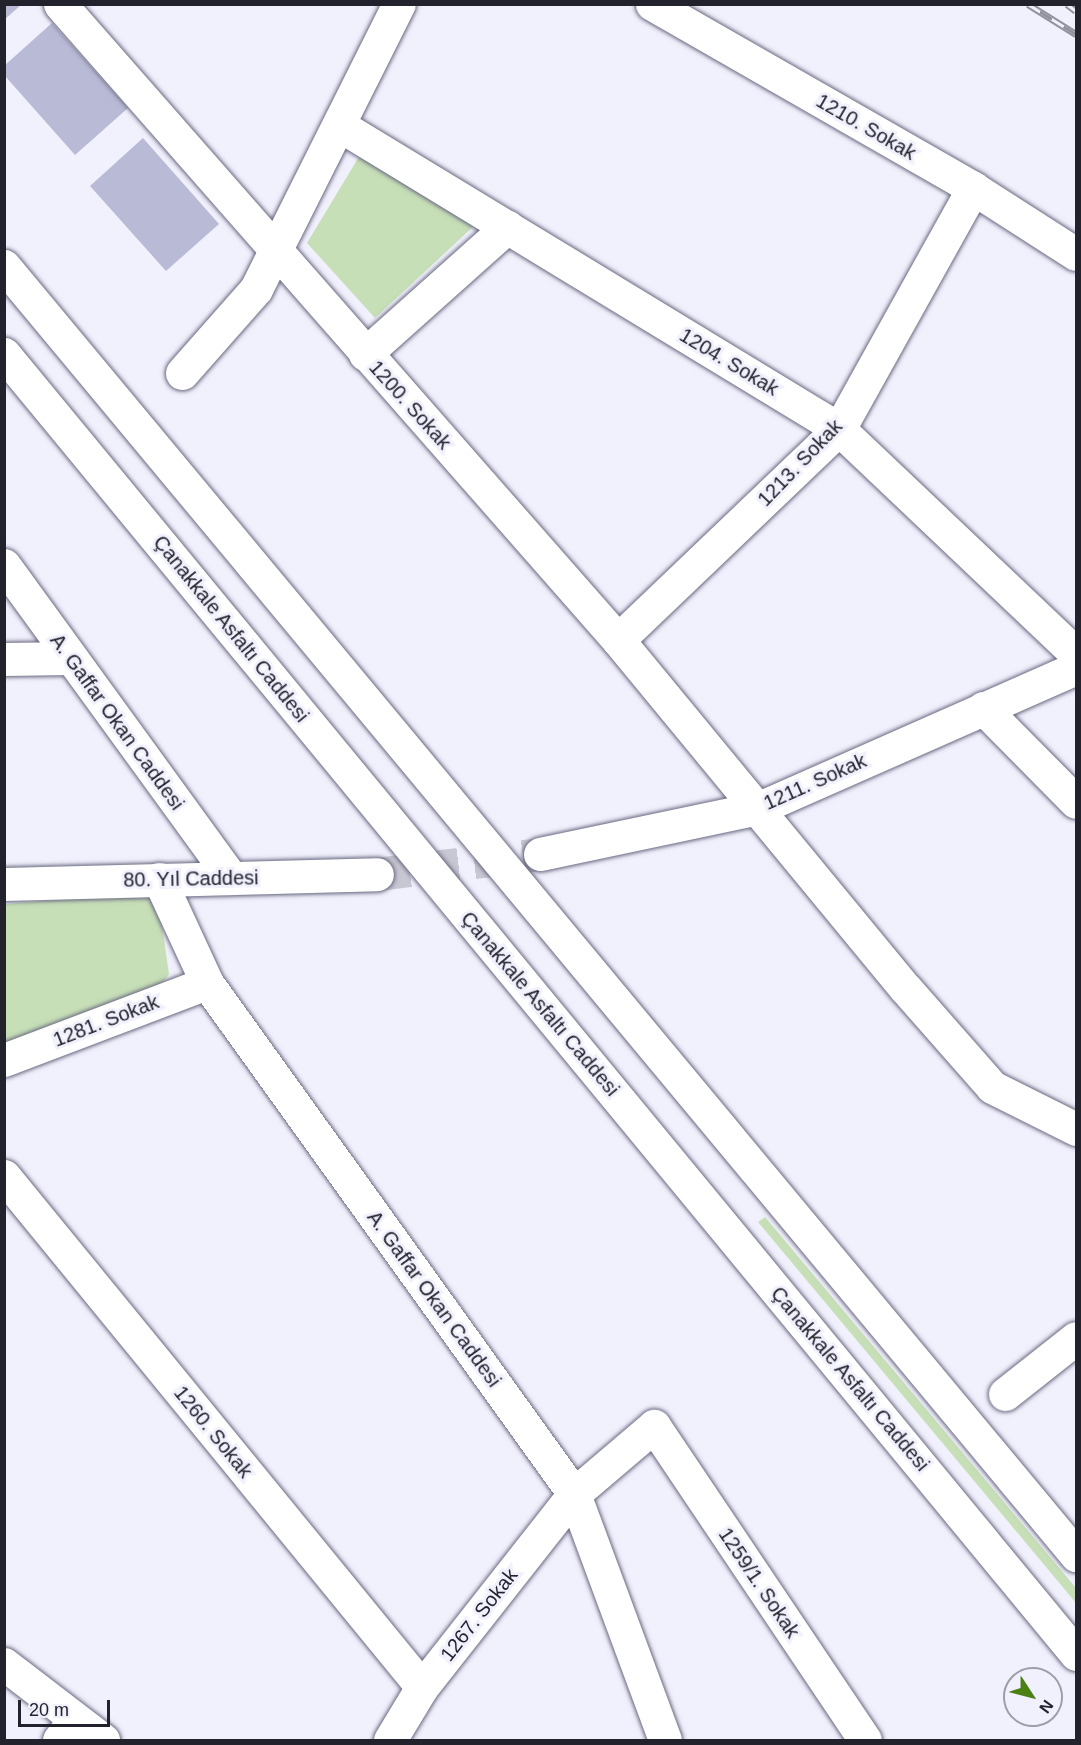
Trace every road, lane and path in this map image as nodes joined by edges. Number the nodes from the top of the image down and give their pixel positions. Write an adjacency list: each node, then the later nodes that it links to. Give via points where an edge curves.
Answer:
1 (60, 4): 7 (main road, 1200. Sokak)
2 (399, 4): 4 (main road)
3 (652, 4): 5 (main road, 1210. Sokak)
4 (339, 125): 6 (main road, 1204. Sokak); 7 (main road)
5 (974, 188): 8 (main road, 1210. Sokak); 13 (main road, 1213. Sokak)
6 (507, 227): 11 (main road); 13 (main road, 1204. Sokak)
7 (275, 253): 11 (main road, 1200. Sokak); 12 (main road, via 256,289)
8 (1077, 254)
9 (4, 266): 36 (main road)
10 (4, 354): 37 (main road, Çanakkale Asfaltı Caddesi)
11 (365, 354): 15 (main road, 1200. Sokak)
12 (182, 373)
13 (839, 429): 15 (main road, 1213. Sokak); 16 (main road, 1204. Sokak)
14 (8, 575): 17 (main road, A. Gaffar Okan Caddesi)
15 (618, 640): 22 (main road, 1200. Sokak)
16 (1077, 654)
17 (71, 658): 18 (main road); 25 (main road, A. Gaffar Okan Caddesi)
18 (4, 659)
19 (1077, 668): 20 (main road, 1211. Sokak)
20 (983, 708): 21 (main road); 22 (main road, 1211. Sokak)
21 (1077, 802)
22 (759, 808): 23 (main road, 1211. Sokak); 30 (main road, 1200. Sokak, via 906,989 992,1087)
23 (540, 854)
24 (377, 874): 25 (main road, 80. Yıl Caddesi)
25 (231, 878): 26 (main road, 80. Yıl Caddesi)
26 (159, 879): 27 (main road, 80. Yıl Caddesi); 28 (main road, A. Gaffar Okan Caddesi)
27 (4, 884)
28 (207, 983): 29 (main road, 1281. Sokak); 35 (main road, A. Gaffar Okan Caddesi)
29 (4, 1060)
30 (1077, 1129)
31 (4, 1176): 39 (main road, 1260. Sokak)
32 (1077, 1338): 33 (main road)
33 (1005, 1394)
34 (654, 1426): 35 (main road, 1267. Sokak); 44 (main road, 1259/1. Sokak)
35 (574, 1494): 39 (main road, 1267. Sokak); 43 (main road, A. Gaffar Okan Caddesi)
36 (1077, 1554)
37 (1077, 1654)
38 (4, 1664): 40 (main road)
39 (422, 1688): 42 (main road, 1267. Sokak)
40 (67, 1730): 41 (main road)
41 (103, 1740)
42 (390, 1740)
43 (665, 1740)
44 (865, 1740)

